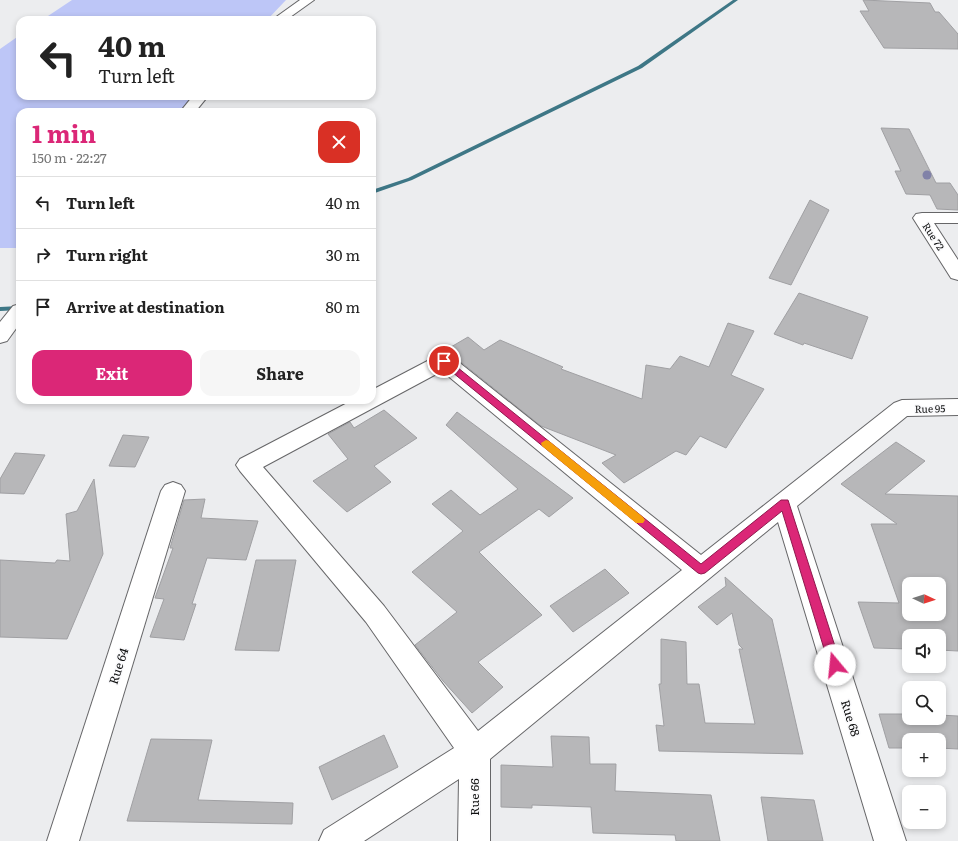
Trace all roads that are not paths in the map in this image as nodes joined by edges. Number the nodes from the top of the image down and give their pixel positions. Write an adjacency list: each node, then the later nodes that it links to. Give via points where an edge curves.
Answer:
1 (308, 0): 2 (street)
2 (284, 16)
3 (198, 100): 4 (street)
4 (190, 108)
5 (958, 218): 6 (street, Rue 72, via 922,218)
6 (958, 274)
7 (376, 397): 12 (street, via 444,361)
8 (363, 404): 13 (street, via 248,465 375,614)
9 (958, 407): 11 (street, Rue 95, via 902,408)
10 (173, 491): 14 (street, Rue 64)
11 (784, 503): 12 (street); 17 (street, Rue 68)
12 (701, 570): 13 (street)
13 (475, 752): 15 (street); 16 (street, Rue 66)
14 (63, 841)
15 (335, 841)
16 (474, 841)
17 (890, 841)

